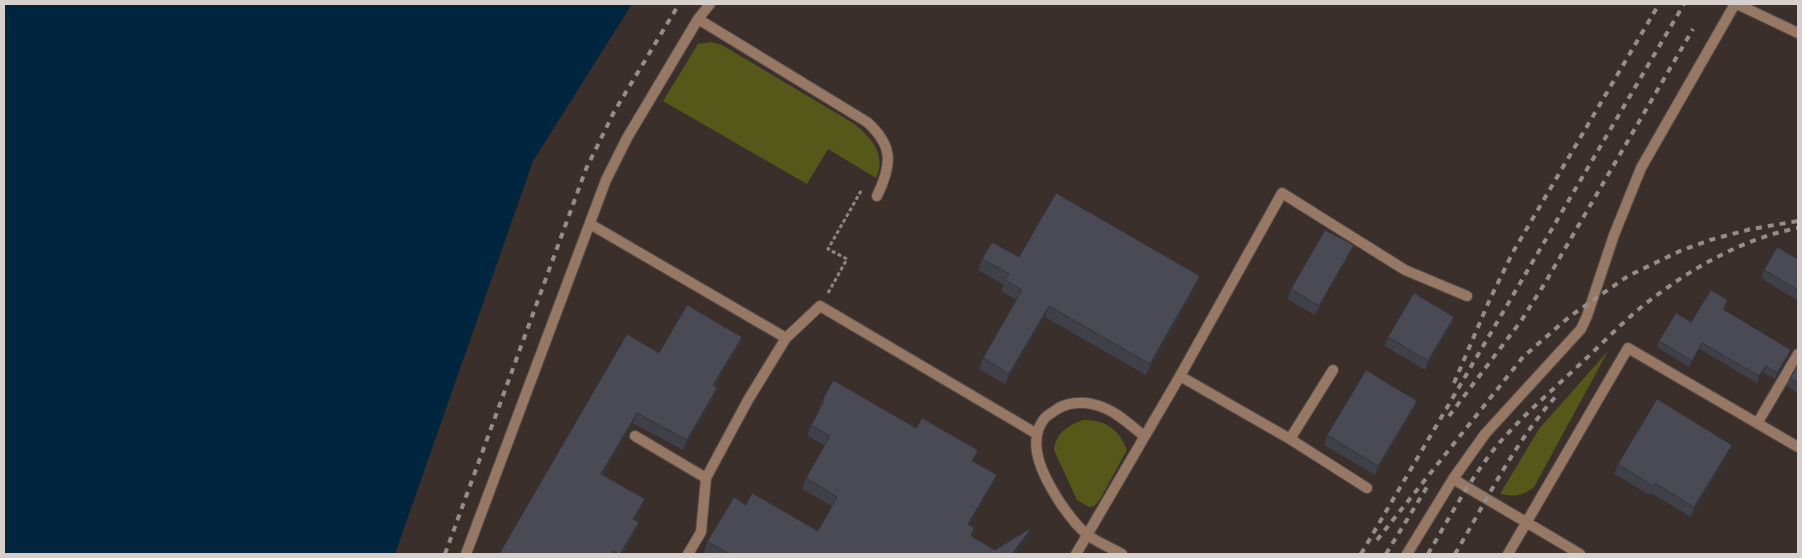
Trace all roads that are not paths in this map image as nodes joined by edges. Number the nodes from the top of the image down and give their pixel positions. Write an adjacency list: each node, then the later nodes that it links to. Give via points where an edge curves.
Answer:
1 (710, 4): 3 (lane)
2 (1736, 4): 4 (lane); 19 (lane, via 1641,168 1581,330 1485,434)
3 (698, 19): 5 (lane, via 875,129 887,147 889,158 886,178); 6 (lane, via 627,138 606,180)
4 (1798, 33)
5 (877, 196)
6 (590, 224): 8 (lane); 23 (lane)
7 (1467, 296): 11 (lane, via 1405,270 1282,193)
8 (786, 338): 13 (lane, via 820,306); 18 (lane)
9 (1798, 354): 12 (lane)
10 (1333, 370): 16 (lane)
11 (1180, 376): 15 (lane); 16 (lane)
12 (1758, 422): 17 (lane); 21 (lane, via 1628,348)
13 (1037, 434): 15 (lane, via 1044,419 1058,408 1075,402 1096,405 1116,413); 22 (lane, via 1037,451 1048,484 1069,515)
14 (635, 436): 18 (lane)
15 (1144, 436): 22 (lane)
16 (1290, 439): 20 (lane)
17 (1798, 447)
18 (706, 478): 24 (lane, via 700,532)
19 (1453, 480): 21 (lane); 27 (lane)
20 (1367, 488)
21 (1527, 523): 28 (lane); 29 (lane)
22 (1088, 535): 25 (lane); 26 (lane)
23 (466, 554)
24 (688, 554)
25 (1076, 554)
26 (1122, 554)
27 (1407, 554)
28 (1508, 554)
29 (1580, 554)

